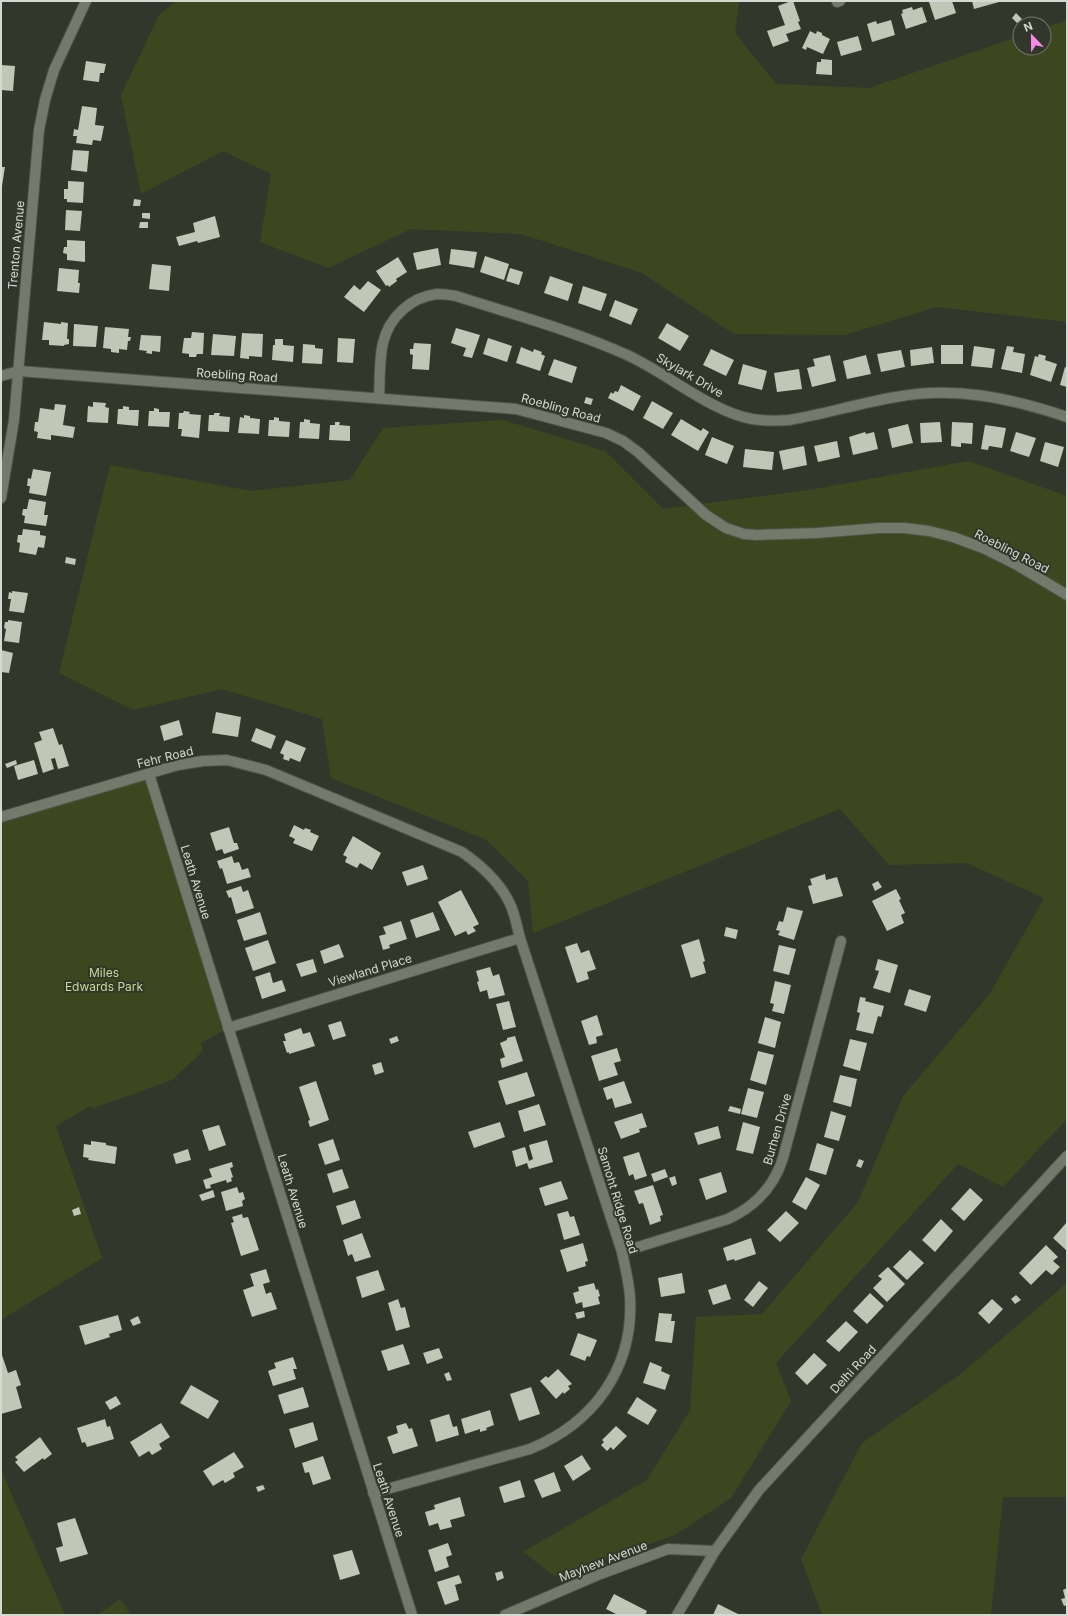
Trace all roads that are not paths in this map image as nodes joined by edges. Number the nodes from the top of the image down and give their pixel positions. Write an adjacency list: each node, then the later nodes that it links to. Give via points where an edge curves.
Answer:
1 (86, 1): 2 (street, Trenton Avenue, via 54,70 39,130)
2 (19, 371): 3 (street, Roebling Road); 4 (street, Roebling Road); 6 (street, Trenton Avenue)
3 (1, 376)
4 (379, 398): 5 (street, Skylark Drive, via 383,344 392,322 409,304 438,294 456,296 598,343 640,362 717,407 752,419 789,420 897,397 958,392 1018,401); 7 (street, Roebling Road, via 516,409 606,433 638,452 716,522 744,534 817,533 879,528 929,532 953,537 983,548)
5 (1067, 417)
6 (1, 498)
7 (1067, 595)
8 (149, 774): 9 (street, Fehr Road); 10 (street, Fehr Road, via 178,765 227,760 266,770); 13 (street, Leath Avenue)
9 (1, 817)
10 (400, 825): 11 (street, Samoht Ridge Road, via 462,852 477,862 502,889 511,906)
11 (520, 938): 13 (street, Viewland Place); 15 (street, Samoht Ridge Road)
12 (841, 941): 15 (street, Burhen Drive, via 784,1158 771,1186 754,1204 728,1219)
13 (228, 1028): 16 (street, Leath Avenue)
14 (1067, 1156): 17 (street, Delhi Road, via 759,1490)
15 (622, 1252): 16 (street, Samoht Ridge Road, via 630,1297 627,1340 612,1379 599,1400 582,1418 563,1433 530,1449)
16 (373, 1493): 18 (street, Leath Avenue)
17 (715, 1551): 19 (street, Mayhew Avenue, via 668,1550 598,1575); 20 (street, Delhi Road)
18 (412, 1615)
19 (506, 1615)
20 (677, 1615)

